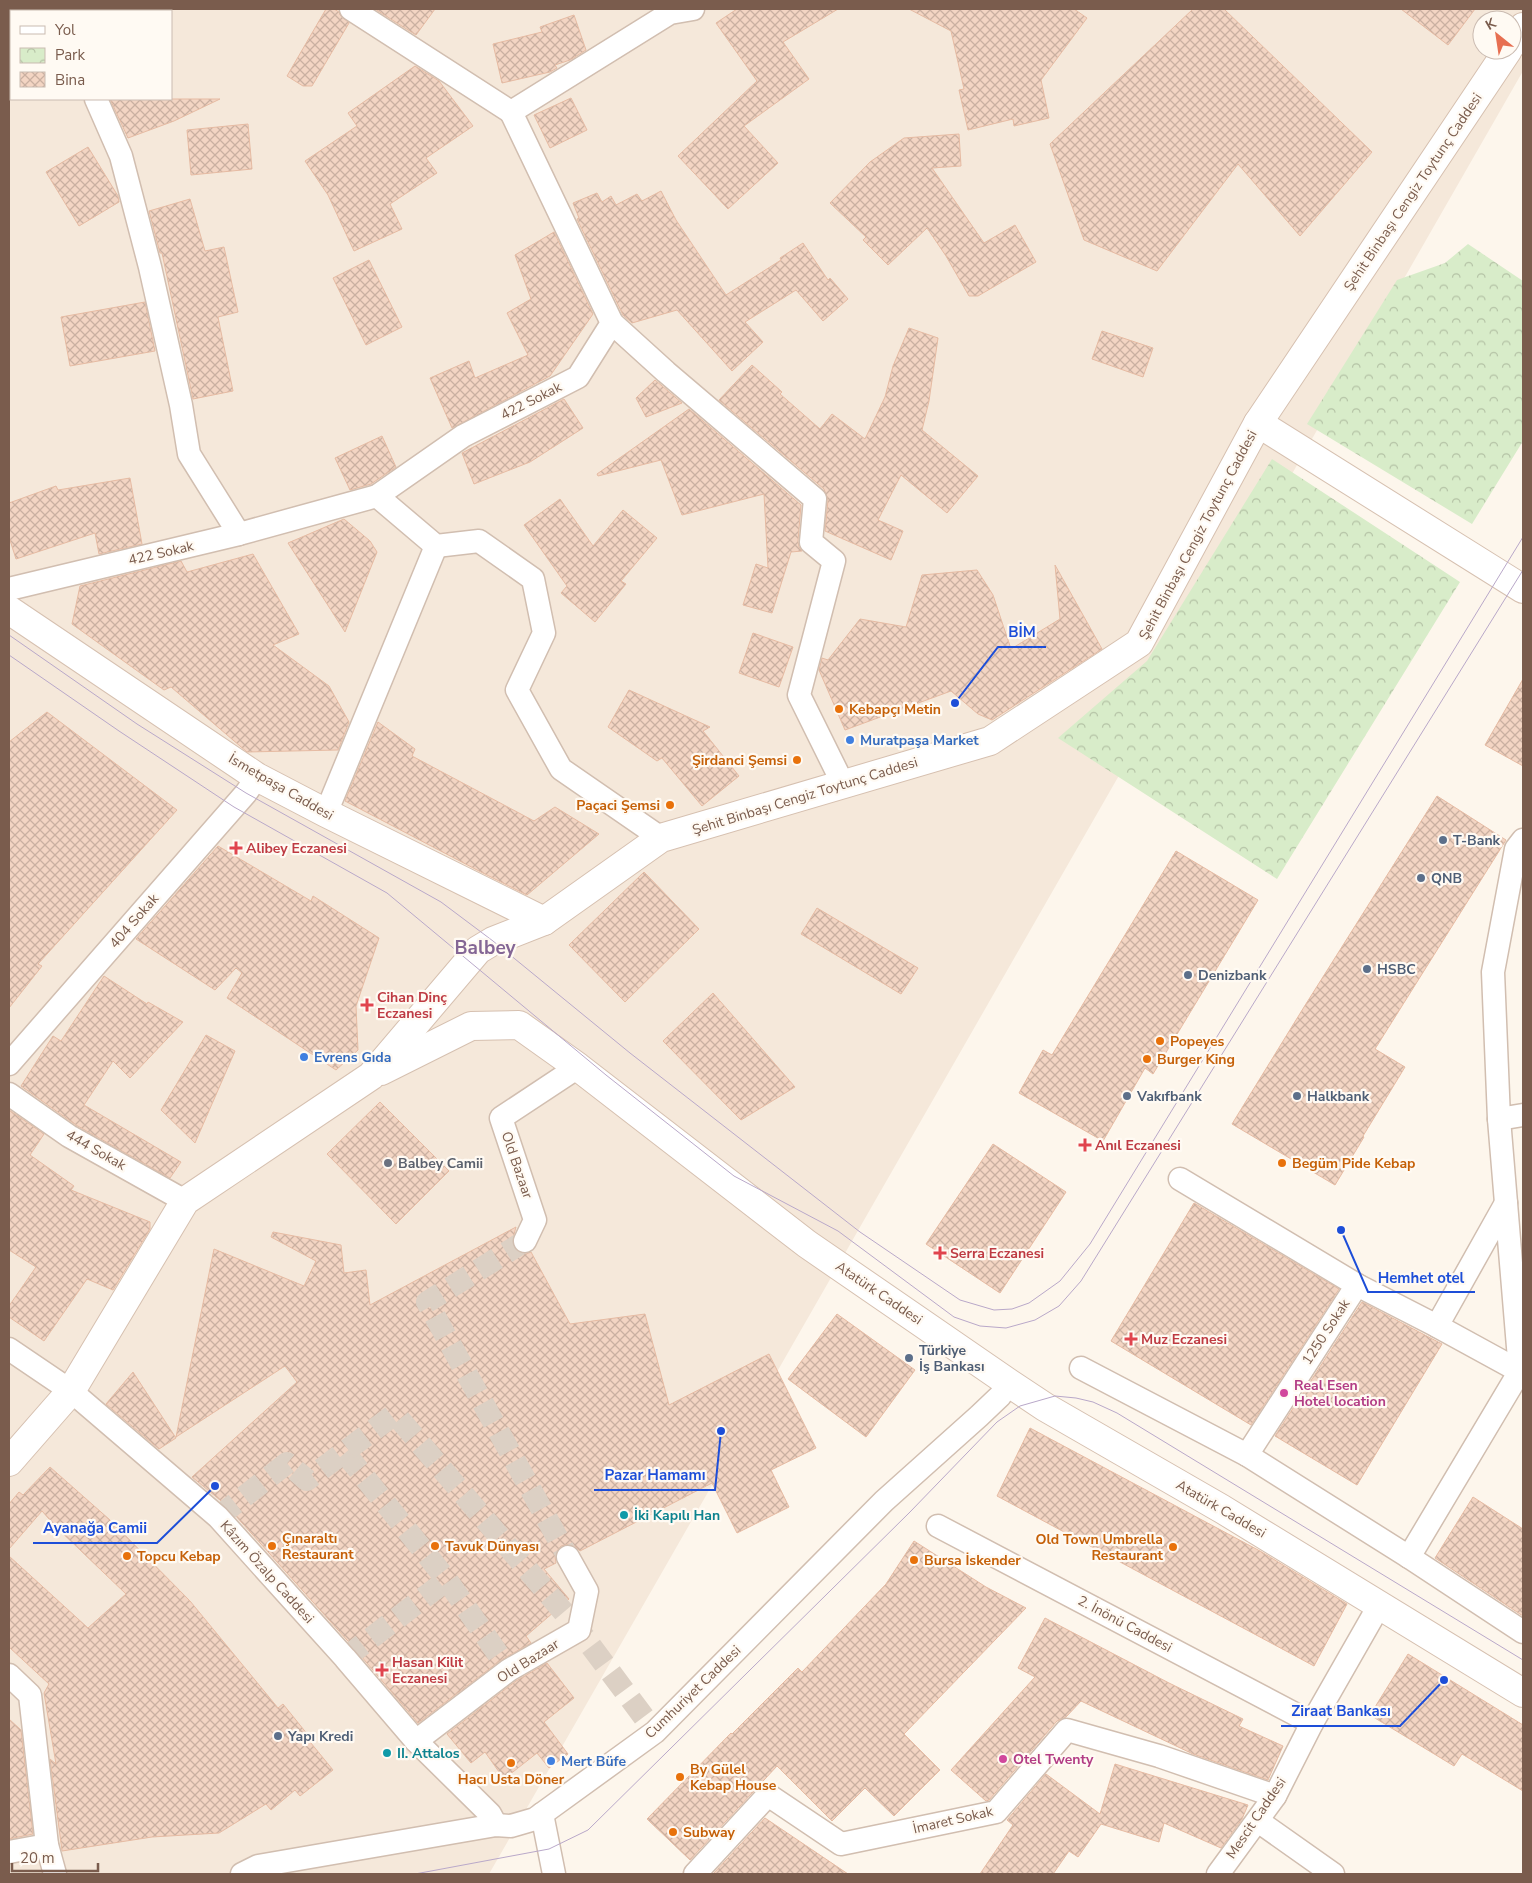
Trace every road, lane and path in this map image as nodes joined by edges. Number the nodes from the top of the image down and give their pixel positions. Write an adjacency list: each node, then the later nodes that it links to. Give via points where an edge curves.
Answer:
1 (351, 9): 6 (street)
2 (693, 9): 3 (street)
3 (669, 11): 6 (street)
4 (1501, 60): 8 (street, Şehit Binbaşı Cengiz Toytunç Caddesi)
5 (96, 100): 10 (street, via 126,174 167,341 189,454)
6 (511, 112): 7 (street)
7 (612, 323): 9 (street, 422 Sokak, via 578,377 463,436); 16 (street, via 815,499 811,542 834,561 799,695)
8 (1258, 423): 13 (street); 16 (street, Şehit Binbaşı Cengiz Toytunç Caddesi, via 1139,644 990,741)
9 (377, 496): 10 (street, 422 Sokak); 11 (street)
10 (239, 534): 12 (street, 422 Sokak)
11 (436, 546): 17 (street); 18 (street, via 479,540 533,579 544,634 517,690 561,769)
12 (9, 589)
13 (1523, 589)
14 (9, 610): 15 (street, İsmetpaşa Caddesi)
15 (257, 776): 17 (street, İsmetpaşa Caddesi); 21 (street, 404 Sokak, via 246,793)
16 (843, 784): 18 (street, Şehit Binbaşı Cengiz Toytunç Caddesi)
17 (326, 813): 20 (street, İsmetpaşa Caddesi)
18 (662, 838): 20 (street, Şehit Binbaşı Cengiz Toytunç Caddesi)
19 (1523, 840): 26 (street, via 1516,850 1494,972)
20 (544, 921): 23 (street, Şehit Binbaşı Cengiz Toytunç Caddesi, via 478,950)
21 (9, 1064)
22 (578, 1067): 23 (street, Atatürk Caddesi, via 519,1025 471,1026); 30 (street, Old Bazaar, via 501,1118 535,1220); 36 (street, Atatürk Caddesi, via 807,1244)
23 (371, 1076): 28 (street, Şehit Binbaşı Cengiz Toytunç Caddesi)
24 (9, 1094): 28 (street, 444 Sokak, via 70,1136)
25 (1523, 1115): 26 (street)
26 (1499, 1119): 29 (street)
27 (1180, 1179): 31 (street)
28 (185, 1201): 37 (street, Şehit Binbaşı Cengiz Toytunç Caddesi)
29 (1506, 1203): 32 (street); 35 (street)
30 (525, 1240)
31 (1357, 1285): 32 (street); 38 (street, 1250 Sokak)
32 (1437, 1326): 35 (street)
33 (9, 1350): 37 (street, Kâzım Özalp Caddesi)
34 (1081, 1368): 38 (street)
35 (1522, 1372): 42 (street)
36 (1009, 1383): 43 (street, Atatürk Caddesi); 50 (street, Cumhuriyet Caddesi, via 979,1416 884,1501 655,1732)
37 (71, 1390): 39 (street, Şehit Binbaşı Cengiz Toytunç Caddesi); 48 (street, Kâzım Özalp Caddesi, via 218,1517)
38 (1246, 1455): 42 (street)
39 (9, 1462)
40 (938, 1526): 47 (street, 2. İnönü Caddesi)
41 (568, 1557): 48 (street, Old Bazaar, via 587,1591 579,1630 510,1670)
42 (1409, 1557): 44 (street)
43 (1380, 1604): 46 (street, Atatürk Caddesi); 47 (street, Mescit Caddesi)
44 (1523, 1632)
45 (9, 1675): 53 (street, via 30,1695)
46 (1523, 1693)
47 (1312, 1723): 49 (street, Mescit Caddesi)
48 (416, 1741): 52 (street, Kâzım Özalp Caddesi, via 490,1814)
49 (1275, 1796): 51 (street, Mescit Caddesi); 58 (street, İmaret Sokak, via 1159,1756 1067,1730 996,1812 841,1844 768,1795)
50 (542, 1814): 52 (street, Cumhuriyet Caddesi, via 511,1826); 57 (street)
51 (1258, 1821): 59 (street, Mescit Caddesi); 60 (street)
52 (496, 1825): 56 (street, Cumhuriyet Caddesi, via 258,1866)
53 (47, 1845): 54 (street); 55 (street)
54 (9, 1852)
55 (55, 1874)
56 (242, 1874)
57 (554, 1874)
58 (695, 1874)
59 (1218, 1874)
60 (1333, 1874)

